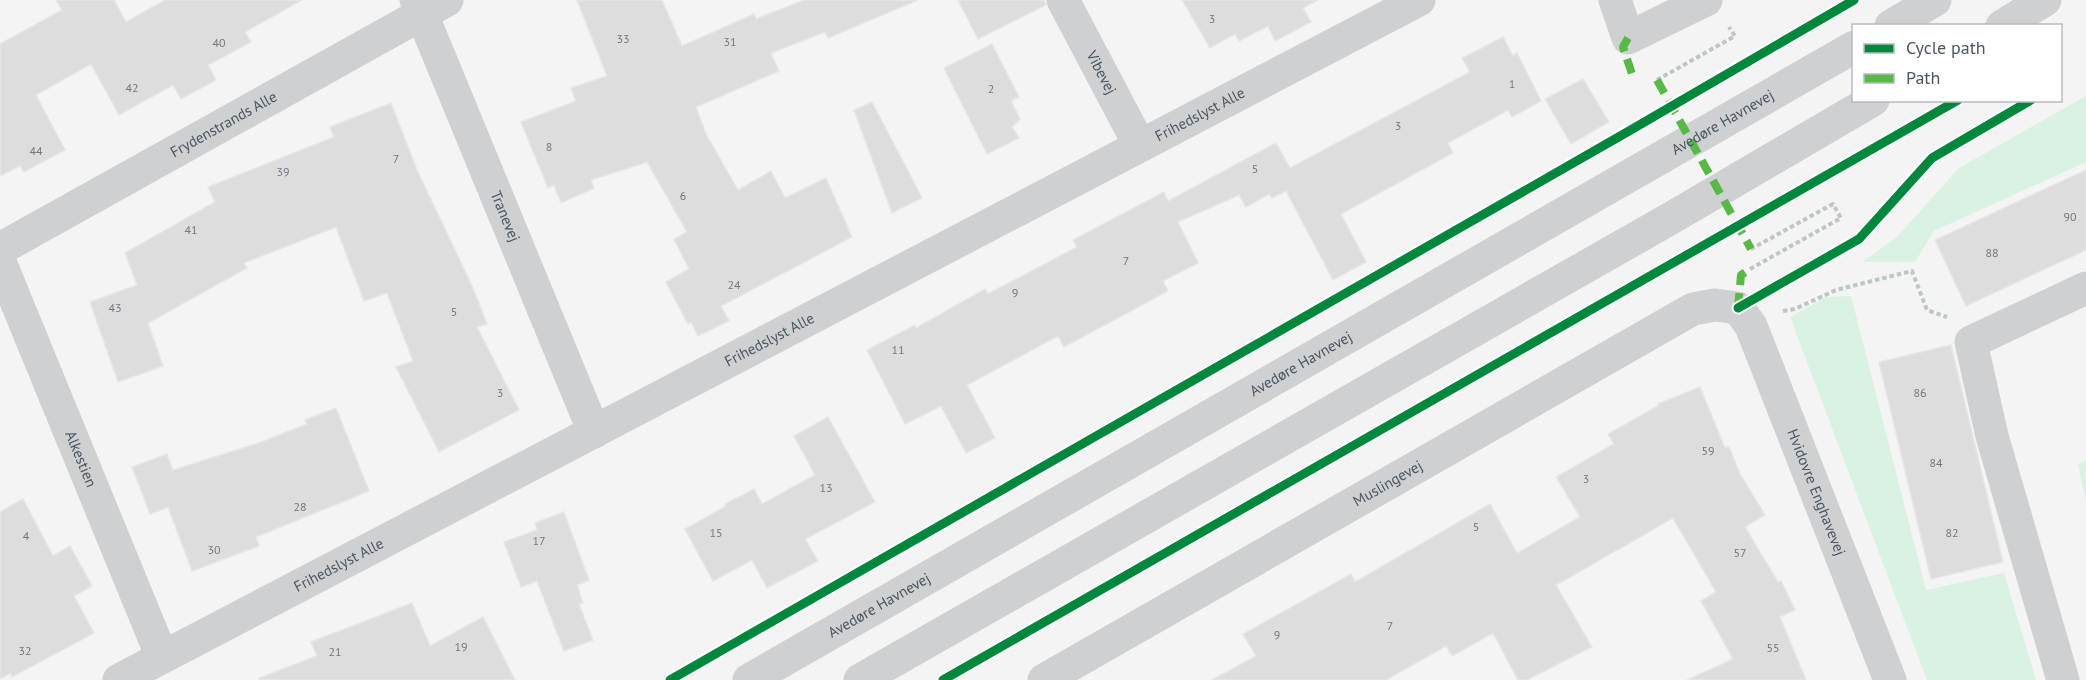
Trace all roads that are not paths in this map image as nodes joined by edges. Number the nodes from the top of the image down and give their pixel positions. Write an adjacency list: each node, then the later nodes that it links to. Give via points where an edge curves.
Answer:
1 (1063, 0): 12 (street, Vibevej)
2 (1419, 0): 12 (street, Frihedslyst Alle)
3 (1615, 0): 4 (street, via 1628,38)
4 (1706, 0)
5 (1935, 0): 8 (street)
6 (2045, 0): 9 (street)
7 (428, 5): 13 (street, Frydenstrands Alle); 17 (street, Tranevej)
8 (1894, 24)
9 (2005, 24)
10 (1852, 48): 20 (street, Avedøre Havnevej)
11 (1870, 102): 21 (street)
12 (1140, 146): 17 (street, Frihedslyst Alle)
13 (0, 249)
14 (0, 262): 18 (street, Alkestien)
15 (2086, 288): 24 (street, via 1971,342 1992,436)
16 (1738, 308): 22 (street, Muslingevej, via 1715,304 1693,309); 23 (street, Hvidovre Enghavevej, via 1751,326)
17 (594, 432): 18 (street, Frihedslyst Alle)
18 (162, 657): 19 (street, Frihedslyst Alle)
19 (119, 680)
20 (749, 680)
21 (860, 680)
22 (1044, 680)
23 (1890, 680)
24 (2062, 680)

